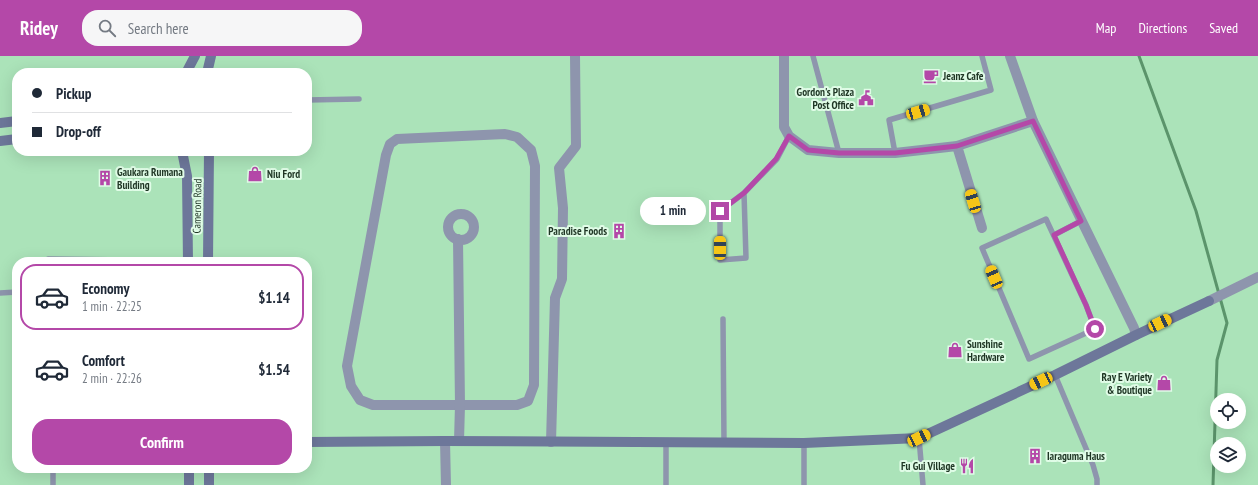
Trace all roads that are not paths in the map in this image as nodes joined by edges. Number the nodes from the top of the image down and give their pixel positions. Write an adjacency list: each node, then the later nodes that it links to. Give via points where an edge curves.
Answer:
1 (195, 56): 8 (street)
2 (211, 56): 9 (street)
3 (575, 56): 41 (street, via 576,146 559,168 563,208 562,279 555,298)
4 (784, 56): 15 (street, via 783,119)
5 (813, 56): 19 (lane)
6 (982, 56): 20 (lane, via 991,90 889,120)
7 (1010, 56): 12 (street)
8 (189, 68)
9 (208, 68)
10 (359, 99): 11 (lane)
11 (312, 100)
12 (1033, 121): 18 (street); 24 (street)
13 (12, 122): 14 (street)
14 (0, 123)
15 (789, 136): 19 (street, via 808,150); 23 (lane, via 776,159)
16 (12, 140): 17 (street)
17 (0, 141)
18 (957, 146): 20 (street); 25 (street)
19 (839, 153): 20 (street)
20 (895, 153)
21 (183, 156): 28 (street, Cameron Road, via 187,176)
22 (209, 156): 29 (street, Cameron Road)
23 (744, 193): 23 (lane, via 720,211 720,260 746,258)
24 (1081, 221): 26 (lane); 34 (street)
25 (982, 228)
26 (1054, 235): 26 (lane, via 1095,329 1029,359 982,248 1046,219)
27 (458, 239): 36 (street)
28 (188, 257)
29 (208, 257)
30 (1258, 277): 34 (street)
31 (12, 292): 32 (lane)
32 (0, 293)
33 (723, 319): 43 (lane)
34 (1136, 335): 35 (street)
35 (1055, 375): 37 (street); 55 (lane, via 1093,466)
36 (460, 405): 36 (street, via 373,405 360,400 351,386 347,366 390,144 397,139 505,134 517,137 531,150 535,166 534,385 528,401 517,405); 39 (street)
37 (919, 438): 44 (street); 54 (lane)
38 (444, 441): 39 (street); 40 (street); 51 (street)
39 (459, 441): 41 (street)
40 (312, 442)
41 (551, 442): 42 (street)
42 (666, 442): 43 (street); 52 (lane)
43 (724, 443): 44 (street)
44 (804, 443): 53 (lane)
45 (53, 473): 48 (lane)
46 (189, 473): 49 (street)
47 (209, 473): 50 (street)
48 (53, 485)
49 (189, 485)
50 (209, 485)
51 (446, 485)
52 (666, 485)
53 (804, 485)
54 (923, 485)
55 (1097, 485)

